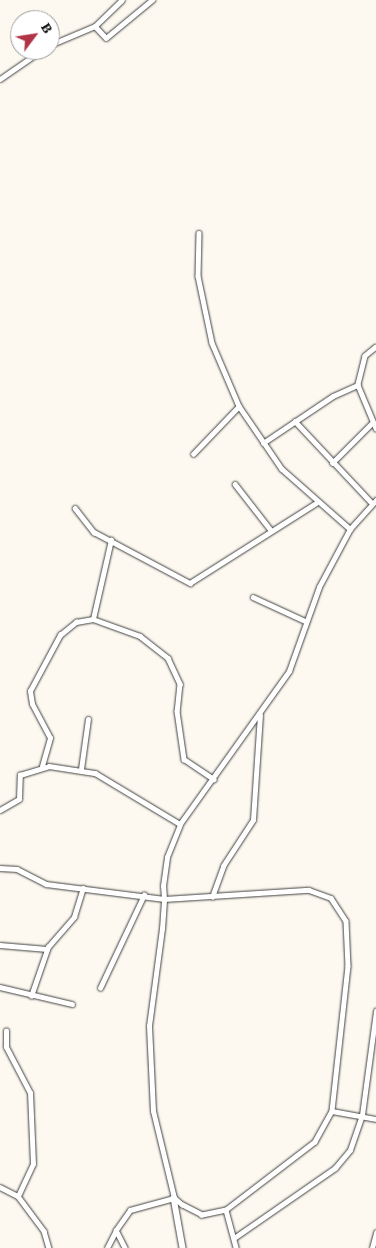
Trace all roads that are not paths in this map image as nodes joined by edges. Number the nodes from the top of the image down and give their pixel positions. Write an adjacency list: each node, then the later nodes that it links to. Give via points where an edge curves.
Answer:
1 (122, 0): 3 (street)
2 (152, 0): 3 (street, via 106,38)
3 (95, 26): 4 (street)
4 (60, 41)
5 (28, 60): 6 (street)
6 (0, 79)
7 (198, 232): 10 (street, via 198,276 212,343)
8 (376, 347): 9 (street, via 364,356)
9 (358, 385): 12 (street); 13 (street)
10 (239, 406): 15 (street); 16 (street)
11 (376, 417): 13 (street)
12 (295, 422): 15 (street); 17 (street)
13 (372, 422): 14 (street); 17 (street)
14 (376, 428)
15 (263, 443): 20 (street)
16 (193, 454)
17 (332, 463): 19 (street)
18 (235, 484): 22 (street)
19 (374, 501): 23 (street)
20 (316, 503): 22 (street); 23 (street)
21 (75, 508): 24 (street, via 85,525)
22 (270, 529): 24 (street, via 245,550 190,583)
23 (350, 529): 27 (street)
24 (111, 540): 26 (street)
25 (254, 596): 27 (street)
26 (93, 619): 30 (street, via 76,622 60,635 30,691 32,704 50,738); 32 (street, via 140,636 168,658 180,684 177,711 184,759)
27 (305, 621): 28 (street, via 290,671)
28 (260, 715): 32 (street); 38 (street, via 253,820 223,866)
29 (88, 719): 31 (street)
30 (42, 766): 31 (street); 33 (street, via 20,775 20,799)
31 (81, 769): 34 (street, via 95,773)
32 (214, 779): 34 (street)
33 (0, 810)
34 (180, 824): 39 (street, via 167,858)
35 (0, 868): 36 (street, via 17,869 46,884)
36 (83, 888): 37 (street); 41 (street, via 74,917)
37 (144, 894): 39 (street); 43 (street)
38 (212, 897): 39 (street); 48 (street, via 309,890 331,898 340,908 346,921 348,966)
39 (164, 898): 53 (street, via 147,1061)
40 (0, 945): 41 (street)
41 (47, 949): 44 (street)
42 (0, 987): 44 (street)
43 (100, 988)
44 (31, 996): 45 (street)
45 (72, 1004)
46 (376, 1011): 49 (street)
47 (6, 1031): 52 (street, via 6,1047 31,1102 34,1164)
48 (332, 1111): 49 (street); 54 (street, via 324,1132 309,1149)
49 (362, 1115): 50 (street); 57 (street, via 350,1150 335,1168)
50 (374, 1118)
51 (0, 1187): 52 (street)
52 (18, 1196): 58 (street, via 44,1231)
53 (174, 1198): 54 (street, via 198,1214); 55 (street, via 130,1210); 61 (street)
54 (226, 1210): 57 (street)
55 (116, 1230): 59 (street); 60 (street)
56 (376, 1233): 63 (street)
57 (234, 1238): 62 (street)
58 (48, 1248)
59 (107, 1248)
60 (125, 1248)
61 (183, 1248)
62 (236, 1248)
63 (372, 1248)

